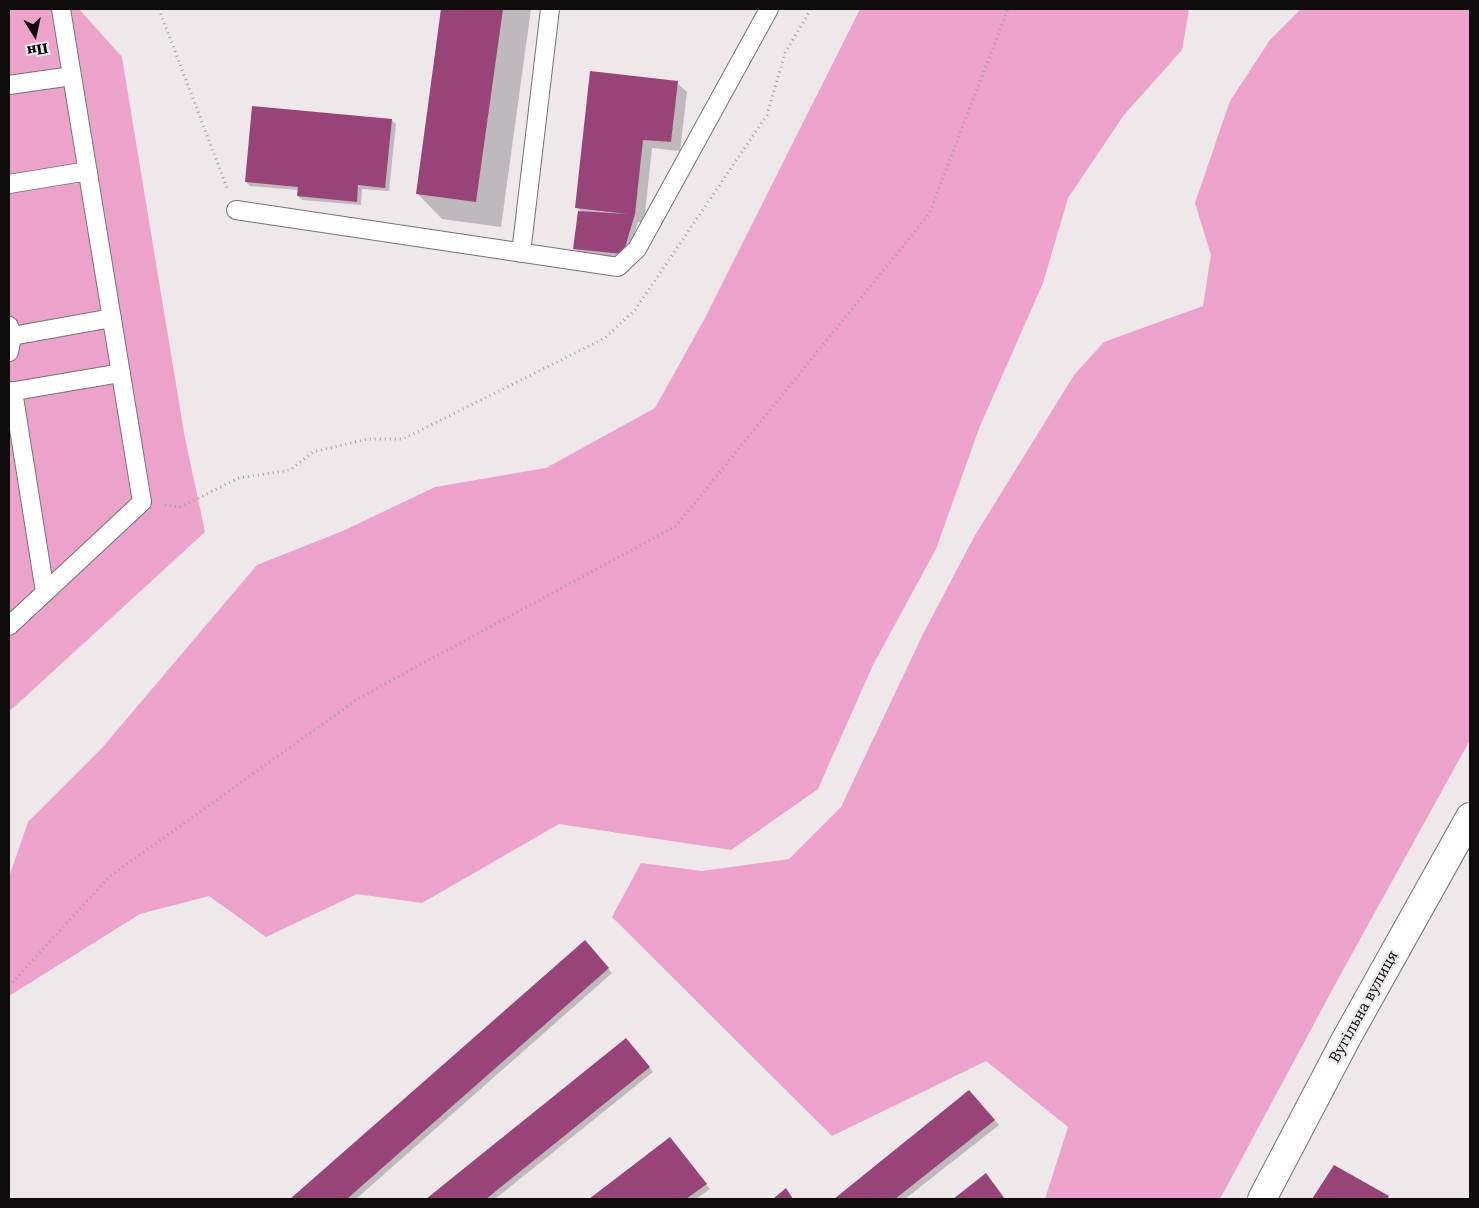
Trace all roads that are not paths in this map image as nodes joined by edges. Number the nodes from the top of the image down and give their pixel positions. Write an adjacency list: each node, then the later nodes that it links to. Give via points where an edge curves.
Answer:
1 (61, 9): 4 (lane)
2 (550, 9): 9 (lane)
3 (769, 9): 9 (lane, via 637,249 618,267)
4 (72, 76): 5 (lane); 6 (lane)
5 (9, 85)
6 (88, 172): 7 (lane); 10 (lane)
7 (9, 184)
8 (236, 210): 9 (lane)
9 (521, 253)
10 (112, 318): 11 (lane); 12 (lane)
11 (10, 338)
12 (121, 373): 13 (lane); 14 (lane, via 142,502)
13 (11, 392): 14 (lane)
14 (46, 592): 15 (lane)
15 (9, 626)
16 (1470, 817): 17 (street, Вугільна вулиця, via 1346,1039)
17 (1262, 1199)

